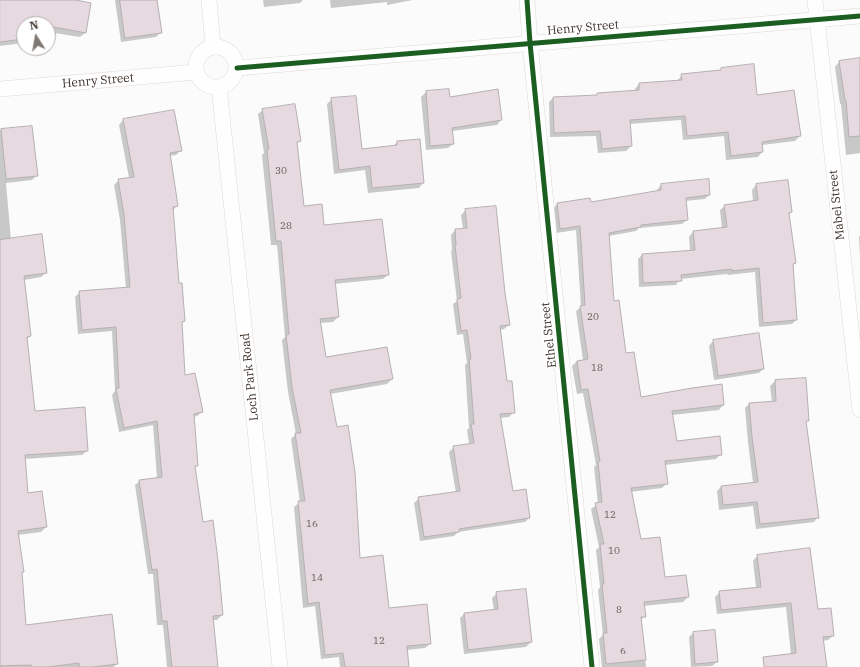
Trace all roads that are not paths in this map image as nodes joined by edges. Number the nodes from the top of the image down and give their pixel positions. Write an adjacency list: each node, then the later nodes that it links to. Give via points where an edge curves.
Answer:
1 (209, 0): 7 (street)
2 (527, 0): 6 (street, Ethel Street)
3 (815, 0): 5 (street, Mabel Street)
4 (860, 16): 5 (street, Henry Street)
5 (817, 19): 6 (street, Henry Street); 12 (street, Mabel Street)
6 (530, 43): 8 (street, Henry Street); 14 (street, Ethel Street)
7 (213, 47): 8 (street, via 220,47 232,54); 9 (street, via 202,53 198,59)
8 (237, 68): 10 (street, via 233,78)
9 (197, 72): 10 (street, via 200,80 206,85); 11 (street, Henry Street)
10 (219, 87): 13 (street, Loch Park Road)
11 (0, 89)
12 (860, 410)
13 (280, 667)
14 (592, 667)

